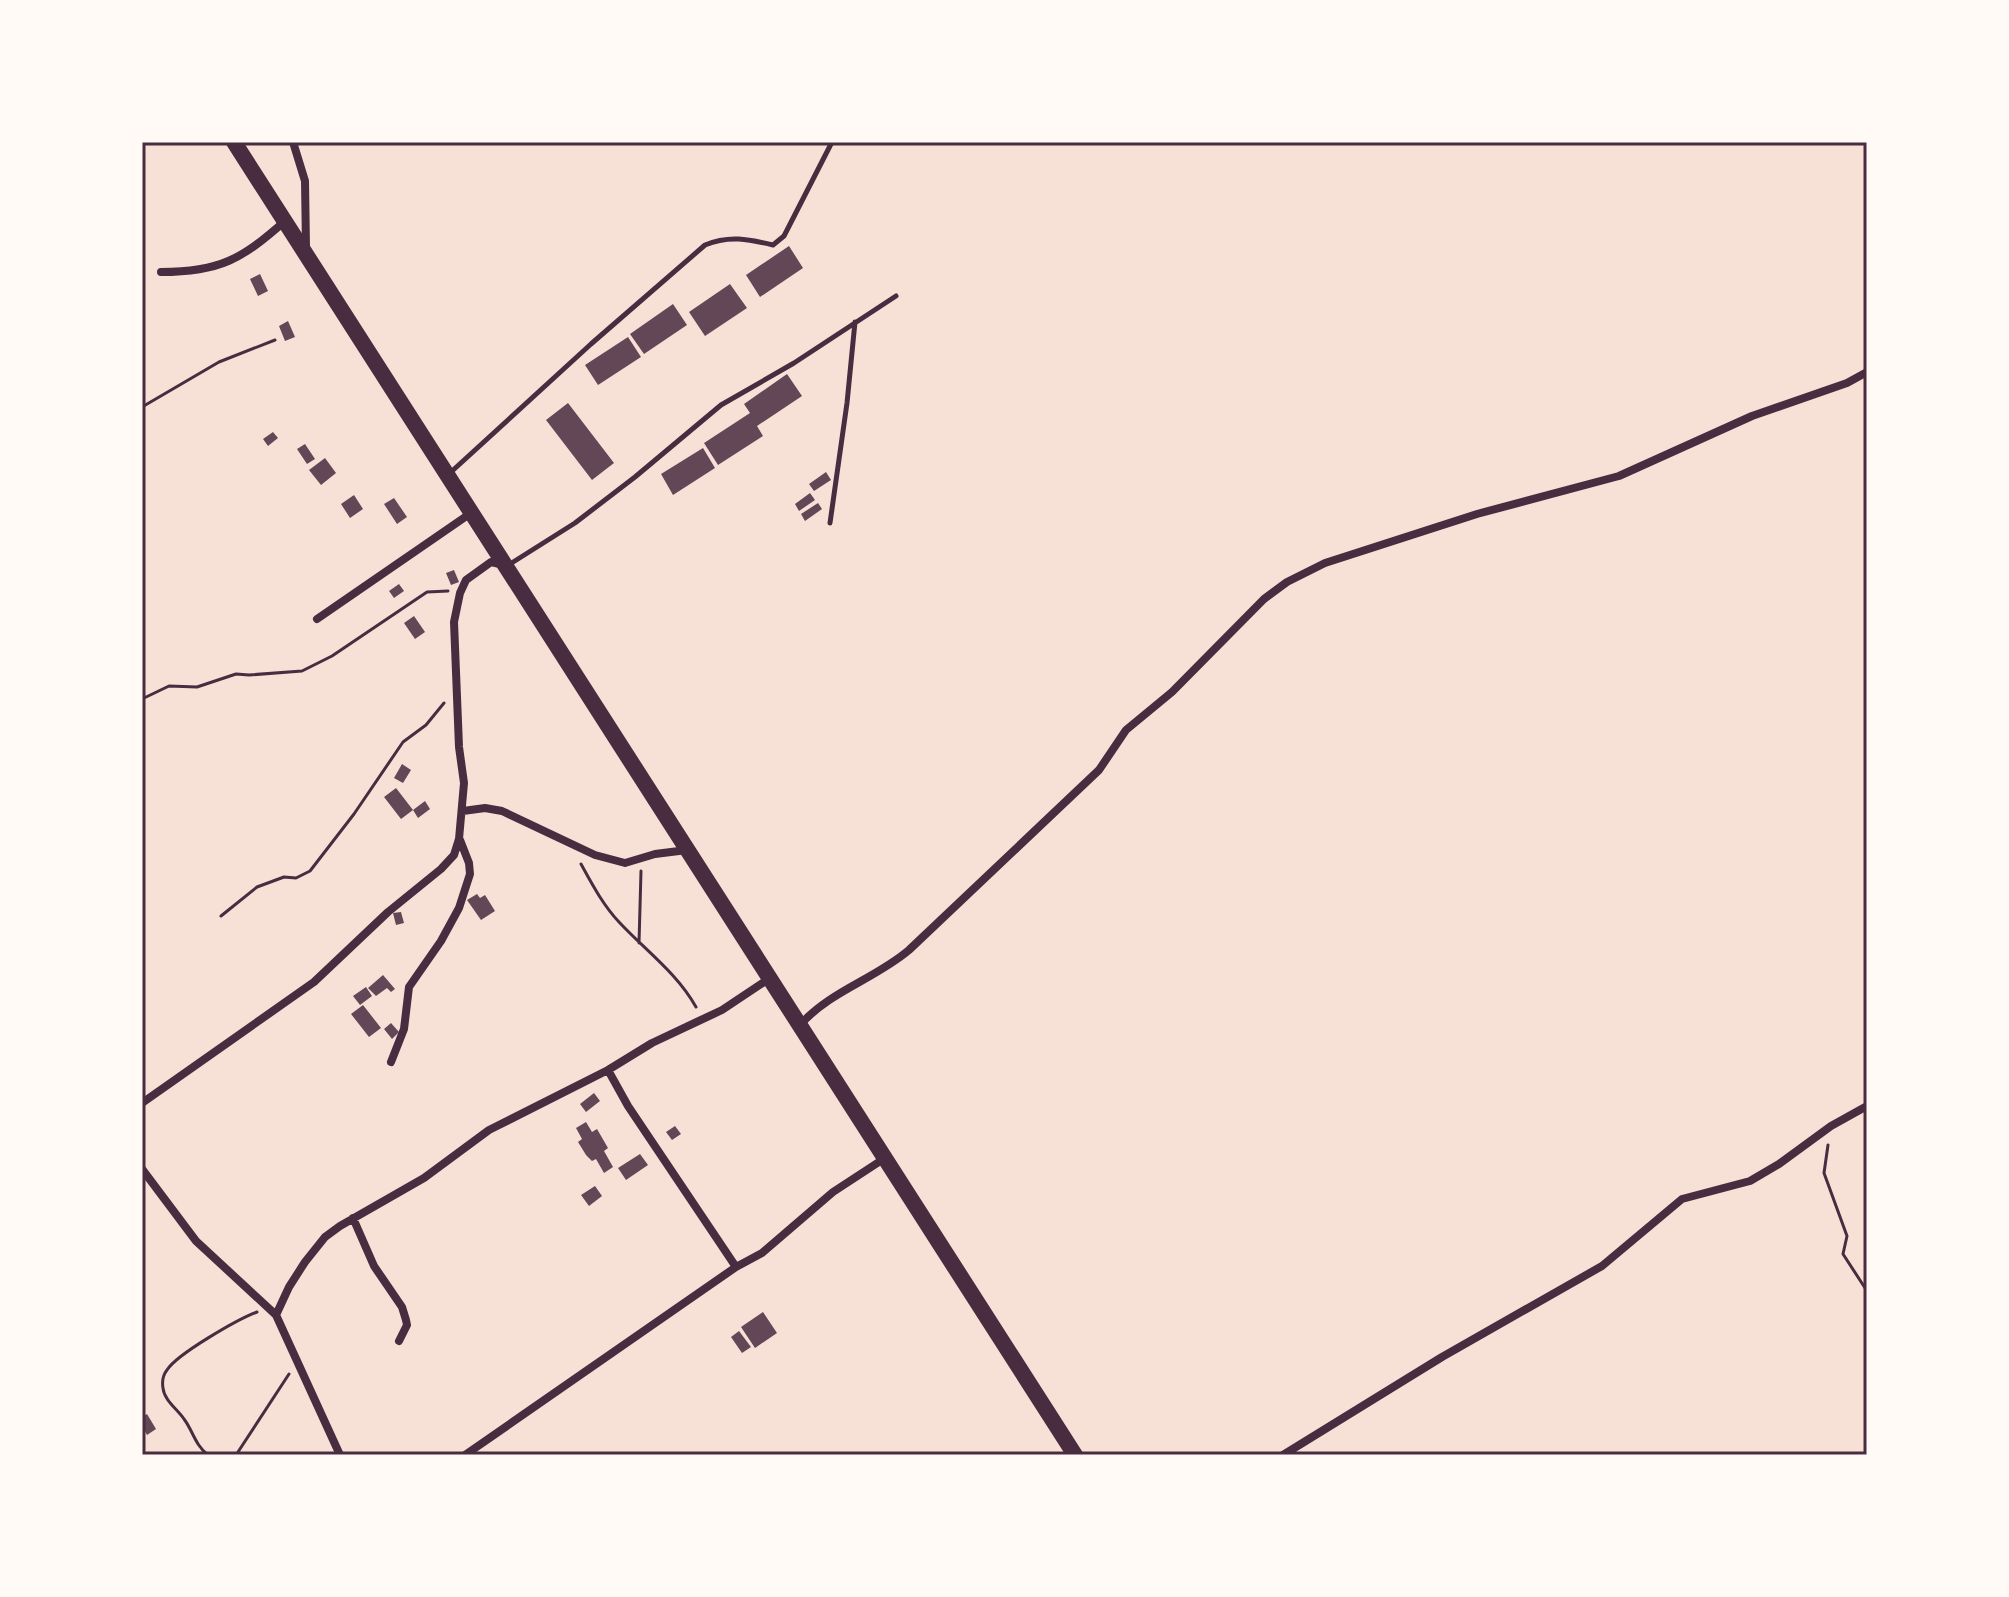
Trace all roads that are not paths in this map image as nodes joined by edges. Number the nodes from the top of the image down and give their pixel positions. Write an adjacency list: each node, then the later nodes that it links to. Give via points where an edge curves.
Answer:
1 (234, 142): 4 (main road)
2 (293, 142): 5 (street, via 305,181)
3 (832, 142): 10 (lane, via 778,243 736,237 705,245)
4 (285, 221): 5 (main road); 6 (street, via 230,262)
5 (306, 255): 10 (main road)
6 (161, 272)
7 (896, 296): 8 (lane)
8 (855, 321): 12 (lane); 13 (lane, via 721,405 575,523)
9 (1867, 372): 19 (street, via 1619,476 1433,527 1325,563 1287,582 1120,736 1099,770 909,950 815,1008)
10 (448, 476): 11 (main road)
11 (471, 513): 13 (main road); 14 (street)
12 (830, 523)
13 (505, 566): 15 (street, via 491,562 466,580 454,622); 17 (main road)
14 (317, 619)
15 (463, 811): 16 (street); 17 (street, via 502,811 595,855 625,863)
16 (459, 839): 20 (street, via 470,874 459,908 409,987 407,1018); 22 (street, via 441,869 314,982)
17 (688, 850): 18 (main road)
18 (770, 978): 19 (main road); 21 (street, via 722,1010)
19 (800, 1026): 24 (main road)
20 (391, 1062)
21 (608, 1070): 26 (street, via 489,1130 424,1178); 27 (street)
22 (142, 1103)
23 (1867, 1106): 33 (street, via 1750,1181 1682,1199 1602,1266)
24 (885, 1158): 27 (street, via 833,1192 762,1253); 32 (main road)
25 (142, 1169): 28 (street, via 196,1241)
26 (353, 1218): 28 (street, via 325,1237 305,1262); 29 (street, via 374,1266 402,1307 407,1325)
27 (736, 1267): 31 (street)
28 (276, 1315): 30 (street)
29 (399, 1341)
30 (340, 1455)
31 (465, 1455)
32 (1075, 1455)
33 (1283, 1455)

